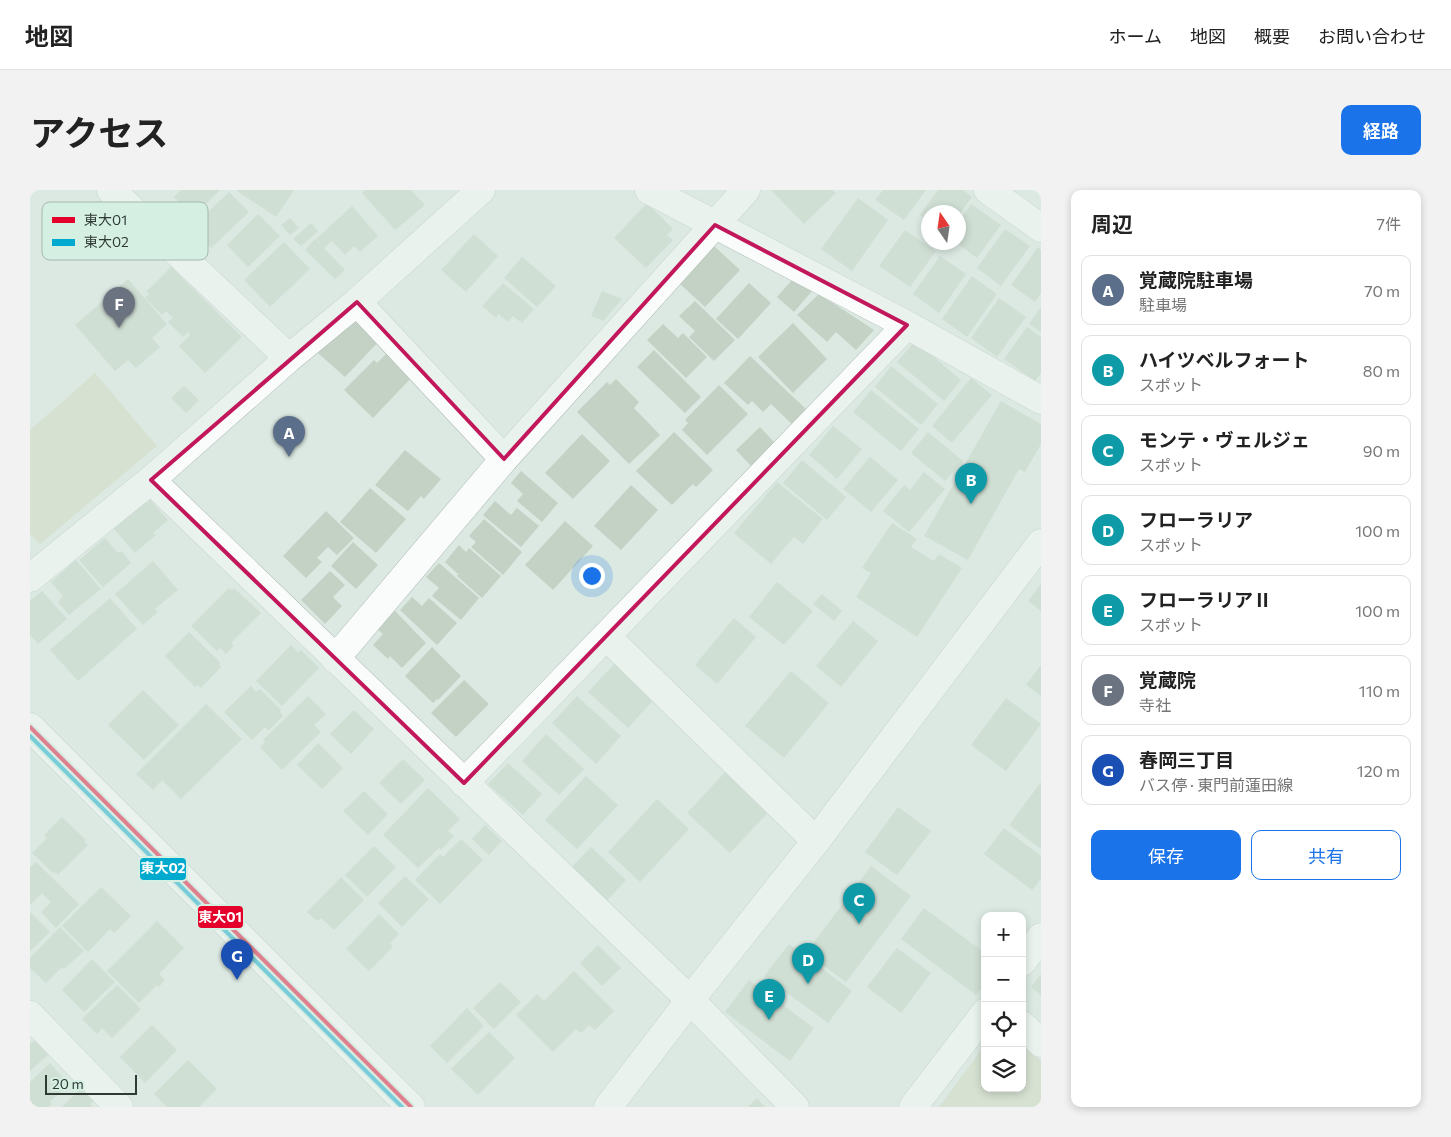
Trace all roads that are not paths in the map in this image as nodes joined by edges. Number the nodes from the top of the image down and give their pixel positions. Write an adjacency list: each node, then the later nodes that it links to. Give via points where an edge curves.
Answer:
1 (111, 190): 6 (street)
2 (481, 190): 10 (street)
3 (648, 190): 7 (street)
4 (746, 190): 7 (street)
5 (988, 190): 8 (street)
6 (124, 202)
7 (715, 225): 11 (street); 14 (street)
8 (1041, 228)
9 (185, 260): 12 (street)
10 (357, 302): 12 (street); 14 (street)
11 (907, 325): 13 (street); 18 (street)
12 (289, 358): 15 (street)
13 (1041, 400)
14 (504, 459): 19 (street)
15 (151, 480): 17 (street); 19 (street)
16 (1041, 543): 22 (street)
17 (30, 578)
18 (606, 636): 21 (street); 22 (street)
19 (335, 659): 21 (street)
20 (30, 728): 31 (street)
21 (464, 783): 25 (street)
22 (816, 840): 25 (street)
23 (1041, 937): 24 (street)
24 (1026, 957)
25 (690, 1000): 32 (street); 33 (street)
26 (30, 1015): 30 (street)
27 (981, 1018): 34 (street)
28 (1026, 1029): 29 (street)
29 (1041, 1043)
30 (119, 1107)
31 (412, 1107)
32 (608, 1107)
33 (795, 1107)
34 (913, 1107)

